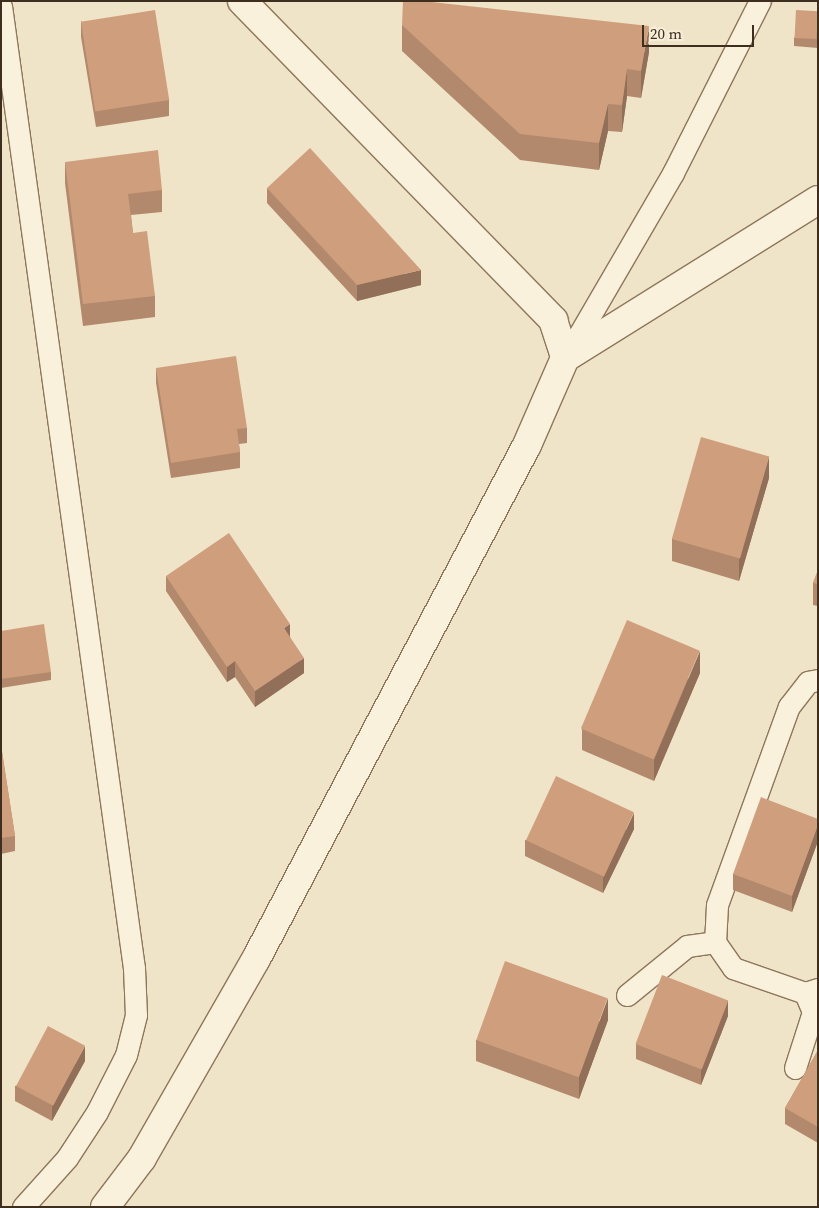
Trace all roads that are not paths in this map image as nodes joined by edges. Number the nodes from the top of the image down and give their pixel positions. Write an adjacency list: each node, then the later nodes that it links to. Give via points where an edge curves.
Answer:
1 (242, 1): 5 (street, via 553,320)
2 (760, 1): 5 (lane, via 673,172)
3 (1, 6): 11 (lane, via 134,968 136,1014 126,1055 97,1112 67,1158)
4 (818, 200): 5 (street)
5 (565, 358): 12 (street, via 527,445 256,959 142,1158)
6 (818, 680): 7 (lane, via 808,682 789,706 717,905)
7 (714, 942): 8 (lane, via 733,968); 9 (lane, via 687,946)
8 (811, 991): 10 (lane, via 813,1012)
9 (627, 995)
10 (795, 1068)
11 (23, 1207)
12 (105, 1207)

